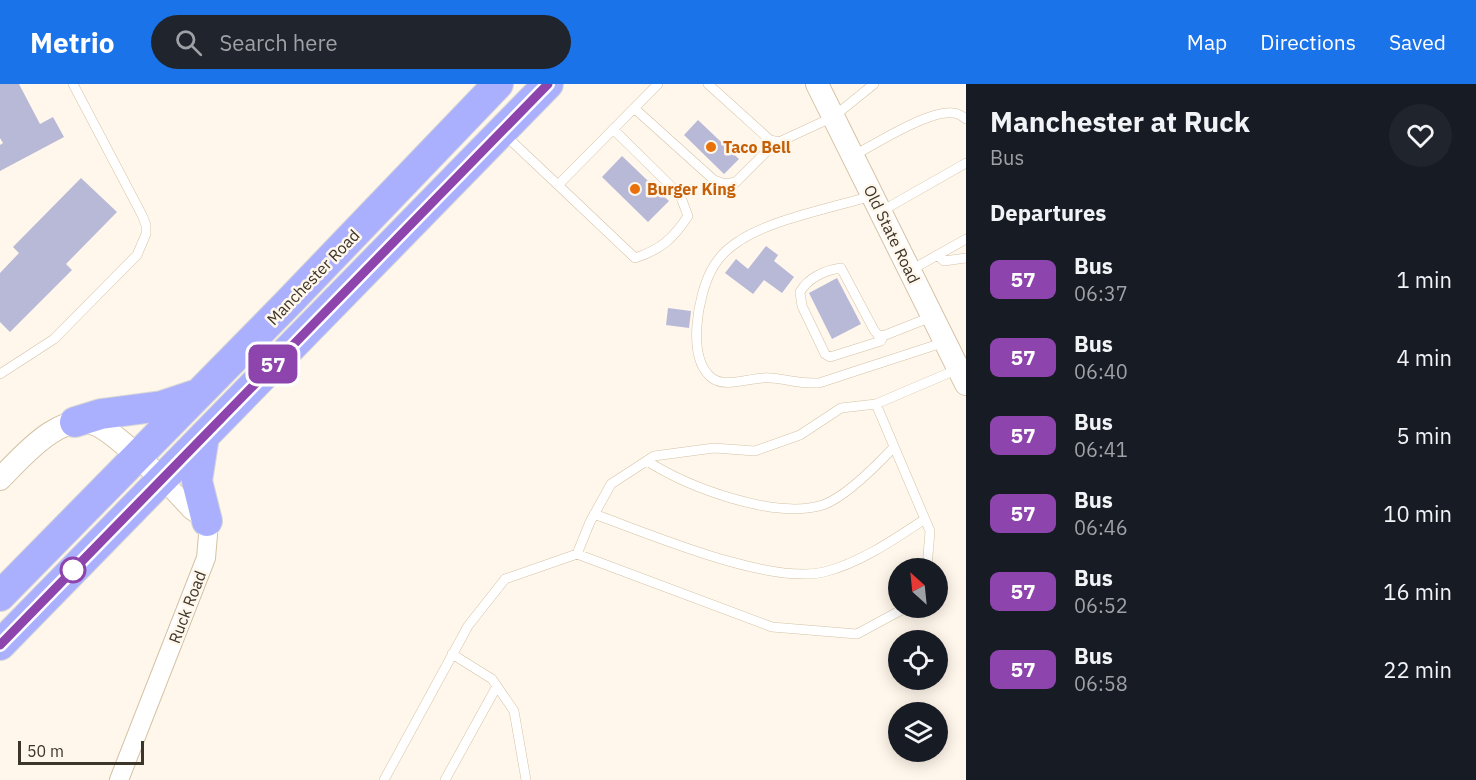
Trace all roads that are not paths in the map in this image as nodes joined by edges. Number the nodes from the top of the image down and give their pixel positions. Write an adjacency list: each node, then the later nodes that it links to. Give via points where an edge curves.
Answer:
1 (73, 84): 27 (lane, via 142,215 146,234 137,255 54,339)
2 (498, 84): 29 (highway, Manchester Road)
3 (548, 84): 12 (highway, Manchester Road)
4 (658, 84): 8 (lane)
5 (708, 84): 13 (lane)
6 (817, 84): 9 (street, Old State Road)
7 (874, 84): 9 (lane)
8 (634, 108): 11 (lane); 13 (lane, via 714,180 725,184 736,182)
9 (833, 117): 13 (lane); 14 (street, Old State Road)
10 (966, 119): 14 (lane, via 950,112 928,118)
11 (613, 129): 18 (lane); 18 (lane, via 680,195 688,216 680,229 656,251 635,258)
12 (501, 131): 18 (lane); 32 (highway, Manchester Road)
13 (776, 142)
14 (853, 156): 19 (street, Old State Road)
15 (966, 163): 17 (lane)
16 (966, 168): 17 (lane)
17 (951, 172): 19 (lane)
18 (558, 185)
19 (876, 204): 23 (street, Old State Road); 26 (lane, via 753,232 728,250 704,287 696,345 703,368 720,382 770,378 799,384 819,382)
20 (966, 239): 21 (lane)
21 (938, 255): 22 (lane, via 944,261); 23 (lane)
22 (966, 258)
23 (909, 271): 24 (street, Old State Road)
24 (932, 316): 25 (lane); 26 (street, Old State Road)
25 (883, 336): 25 (lane, via 874,330 841,268 810,280 800,291 802,306 830,357 881,341)
26 (945, 342): 28 (street, Old State Road)
27 (0, 374)
28 (962, 377): 30 (lane)
29 (198, 394): 31 (highway, via 162,406 101,414); 34 (highway, Manchester Road)
30 (876, 405): 33 (lane); 35 (lane, via 841,408 800,435 755,450 714,448 654,456)
31 (75, 422): 34 (street, via 98,425); 36 (street, via 50,433)
32 (204, 436): 37 (highway, Manchester Road); 40 (highway, via 197,481)
33 (894, 447): 35 (lane, via 867,476 824,504 792,510 731,499 671,476); 39 (lane)
34 (136, 456): 37 (street); 43 (highway, Manchester Road)
35 (646, 461): 38 (lane, via 611,484)
36 (1, 477)
37 (162, 479): 40 (street); 45 (highway, Manchester Road)
38 (594, 514): 39 (lane, via 707,553 787,574 823,572 861,558); 41 (lane)
39 (925, 519): 42 (lane, via 930,531)
40 (207, 520): 48 (street, Ruck Road, via 206,558)
41 (577, 554): 44 (lane, via 772,627 857,634); 46 (lane, via 505,579 468,626)
42 (928, 558)
43 (0, 596)
44 (888, 617)
45 (0, 645)
46 (452, 654): 47 (lane); 49 (lane)
47 (497, 686): 50 (lane); 51 (lane, via 514,711)
48 (119, 780)
49 (384, 780)
50 (445, 780)
51 (526, 780)

